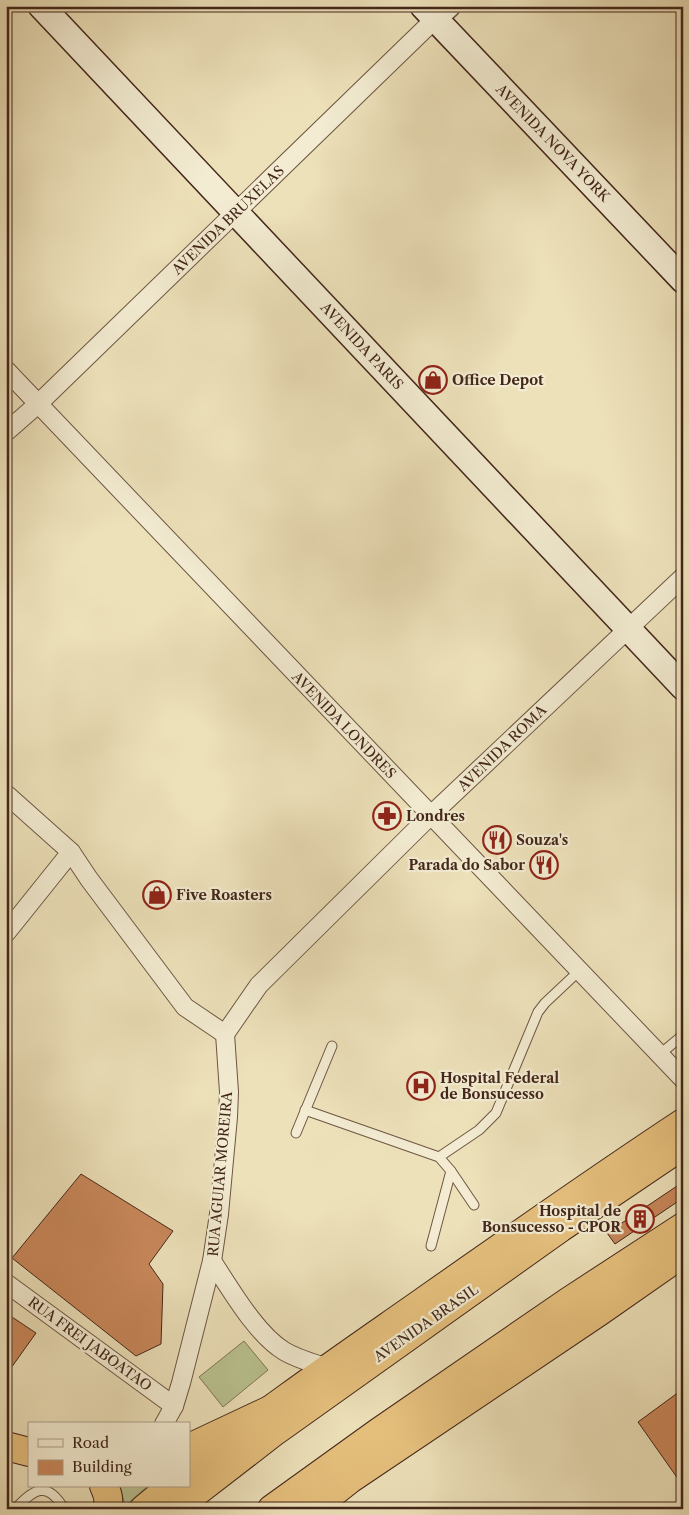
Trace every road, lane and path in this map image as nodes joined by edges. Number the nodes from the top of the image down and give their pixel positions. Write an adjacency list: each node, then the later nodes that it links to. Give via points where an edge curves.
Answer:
1 (41, 6): 3 (main road, AVENIDA PARIS)
2 (436, 11): 3 (street, AVENIDA BRUXELAS); 4 (main road, AVENIDA NOVA YORK)
3 (237, 212): 6 (street, AVENIDA BRUXELAS); 9 (main road, AVENIDA PARIS)
4 (683, 280)
5 (6, 370): 6 (street, AVENIDA LONDRES)
6 (38, 404): 7 (street, AVENIDA BRUXELAS); 12 (street, AVENIDA LONDRES)
7 (6, 432)
8 (683, 577): 9 (street, AVENIDA ROMA)
9 (627, 628): 10 (main road, AVENIDA PARIS); 12 (street, AVENIDA ROMA)
10 (683, 687)
11 (6, 794): 13 (street)
12 (430, 816): 15 (street, AVENIDA LONDRES); 16 (street, AVENIDA ROMA, via 258,985)
13 (71, 852): 14 (street); 16 (street, via 185,1007)
14 (6, 933)
15 (579, 971): 19 (street, AVENIDA LONDRES); 25 (lane, via 538,1012 496,1112 479,1130)
16 (225, 1034): 31 (street, RUA AGUIAR MOREIRA, via 228,1117)
17 (683, 1035): 19 (lane)
18 (332, 1046): 21 (lane)
19 (659, 1055): 20 (street, AVENIDA LONDRES)
20 (683, 1079)
21 (305, 1110): 23 (lane); 25 (lane)
22 (683, 1123): 33 (highway, AVENIDA BRASIL)
23 (296, 1133)
24 (683, 1145): 45 (highway, AVENIDA BRASIL, via 560,1228 275,1431)
25 (439, 1158): 26 (lane)
26 (451, 1172): 27 (lane); 29 (lane)
27 (474, 1206)
28 (683, 1227): 46 (highway, via 535,1324)
29 (431, 1246)
30 (683, 1254): 47 (highway, via 350,1479)
31 (212, 1261): 33 (street, via 273,1342 284,1351); 34 (street, RUA AGUIAR MOREIRA)
32 (6, 1283): 34 (street, RUA FREI JABOATAO)
33 (328, 1368): 35 (highway, AVENIDA BRASIL)
34 (174, 1406): 36 (street, RUA AGUIAR MOREIRA)
35 (270, 1410): 37 (highway); 38 (highway, AVENIDA BRASIL)
36 (165, 1422)
37 (190, 1448)
38 (190, 1472)
39 (105, 1488): 43 (highway)
40 (170, 1488): 44 (highway)
41 (15, 1509): 42 (lane, via 34,1491 44,1490)
42 (64, 1509)
43 (107, 1509)
44 (144, 1509)
45 (174, 1509)
46 (272, 1509)
47 (312, 1509)

